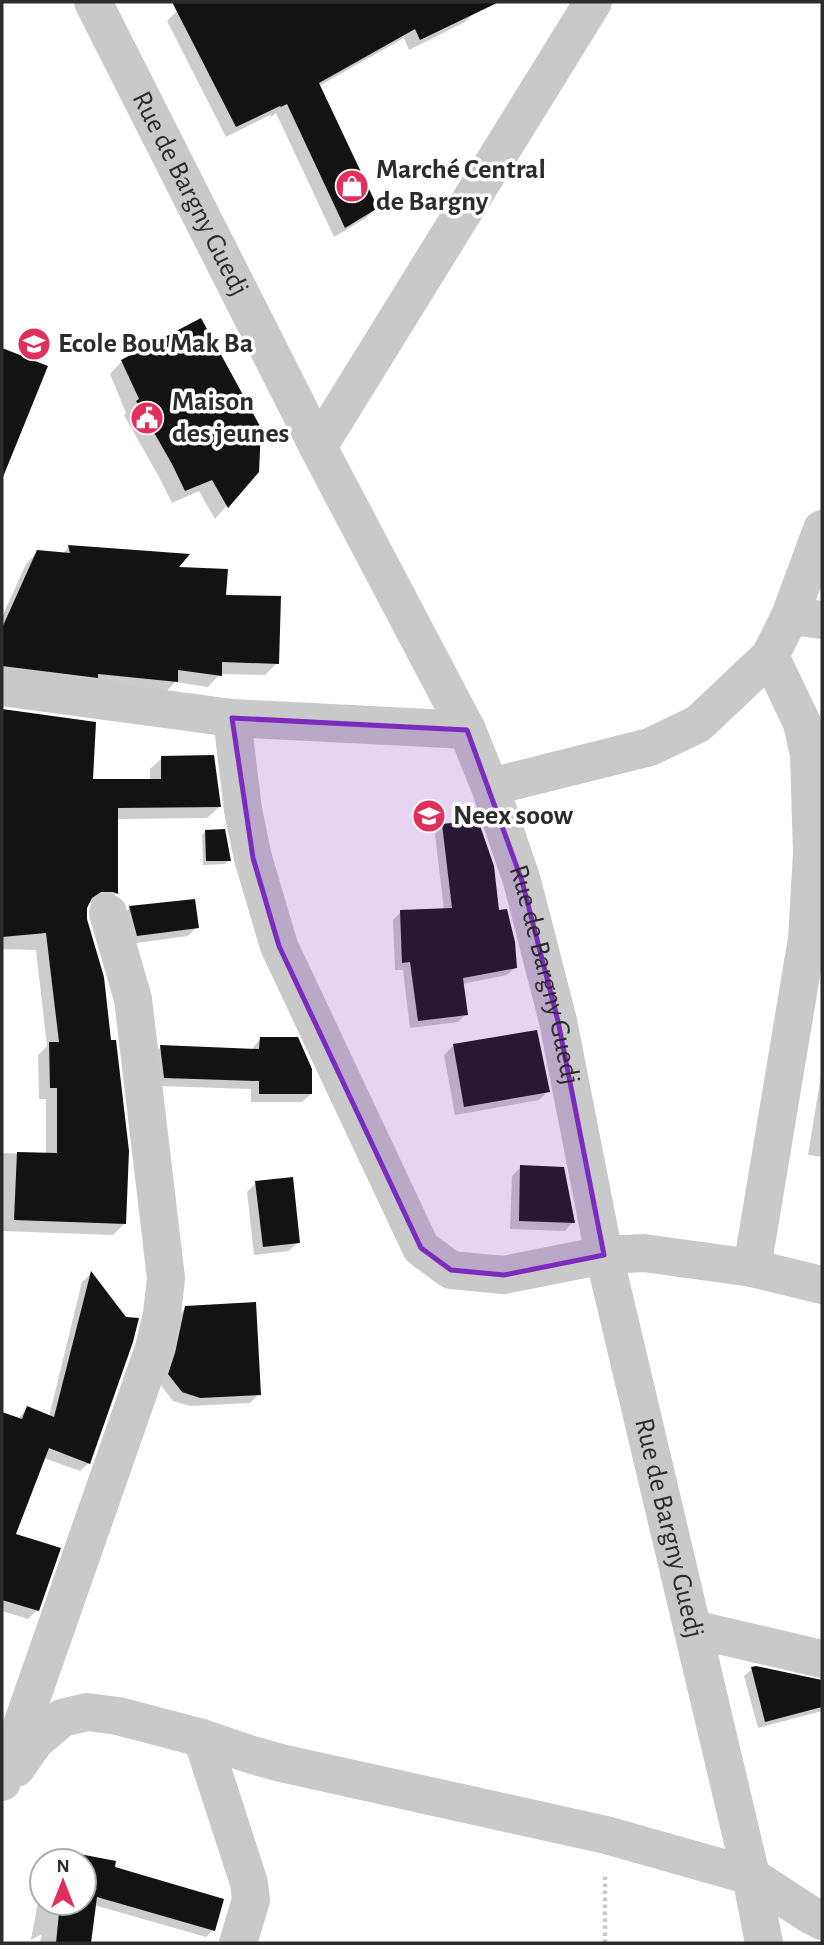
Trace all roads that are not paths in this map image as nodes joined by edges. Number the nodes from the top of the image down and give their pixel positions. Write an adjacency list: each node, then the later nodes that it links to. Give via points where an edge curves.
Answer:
1 (93, 2): 3 (street, Rue de Bargny Guedj)
2 (593, 2): 3 (street)
3 (318, 447): 9 (street, Rue de Bargny Guedj)
4 (822, 529): 5 (street)
5 (806, 618): 6 (street)
6 (770, 656): 10 (street, via 698,724 650,747); 13 (street, via 802,723 809,755 812,853 807,939)
7 (2, 687): 8 (street)
8 (232, 718): 9 (street); 12 (street, via 243,810 279,946 421,1248 451,1269 504,1275)
9 (467, 730): 10 (street, Rue de Bargny Guedj)
10 (490, 787): 12 (street, Rue de Bargny Guedj, via 522,881 558,1021)
11 (108, 913): 18 (street, via 132,999 166,1278 162,1314)
12 (604, 1255): 13 (street, via 644,1253); 15 (street, Rue de Bargny Guedj)
13 (752, 1268): 14 (street)
14 (822, 1284)
15 (693, 1629): 16 (street); 20 (street, Rue de Bargny Guedj)
16 (822, 1659)
17 (202, 1738): 19 (street, via 118,1716 87,1712 62,1718 35,1741); 20 (street, via 281,1763 606,1835); 22 (street, via 249,1884 251,1900)
18 (2, 1782)
19 (2, 1788)
20 (751, 1876): 21 (street); 23 (street, Rue de Bargny Guedj)
21 (822, 1921)
22 (238, 1943)
23 (764, 1943)

